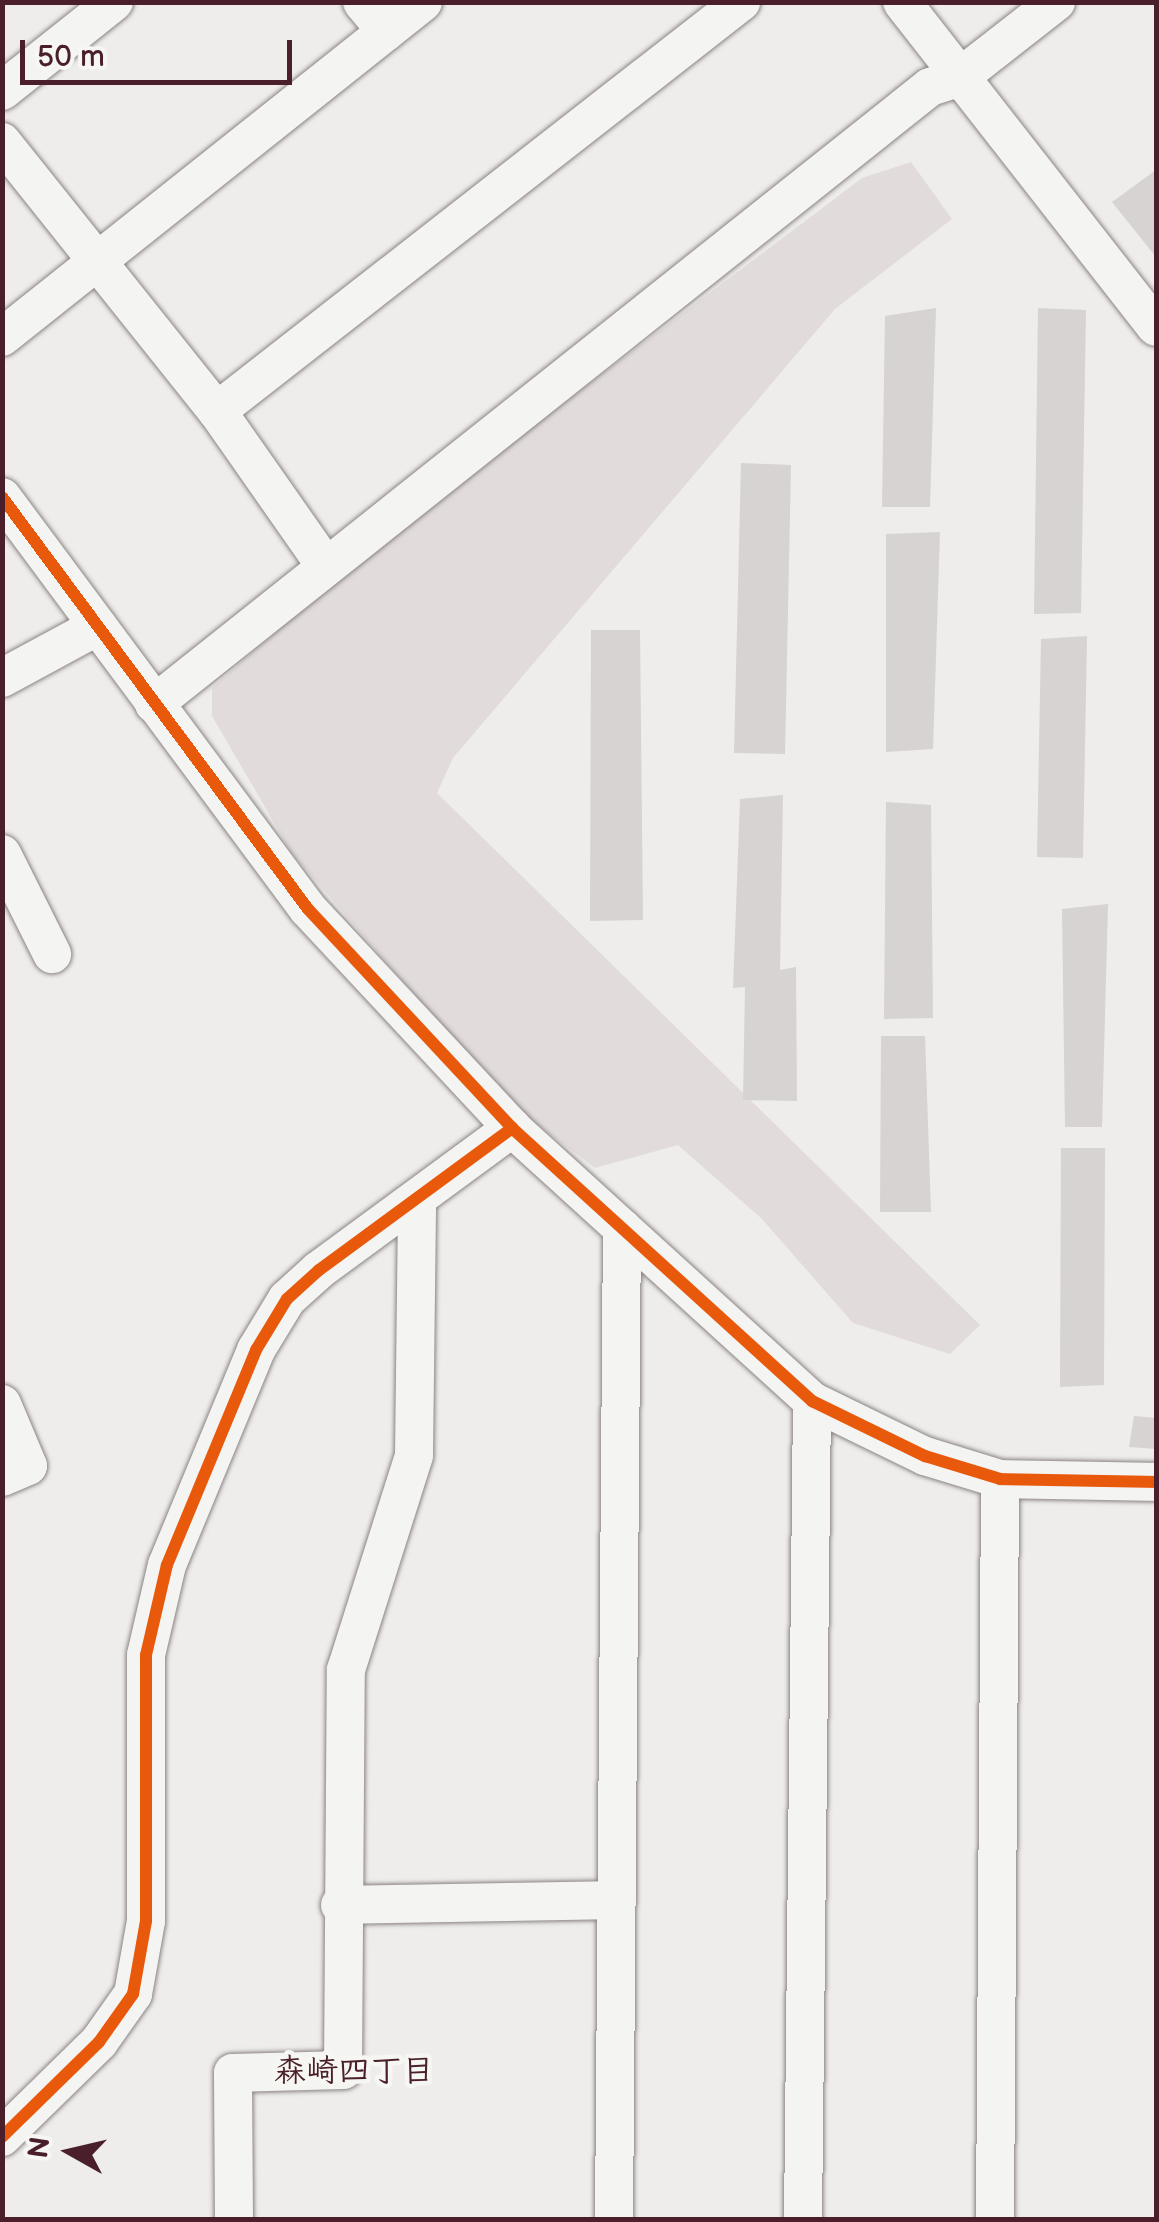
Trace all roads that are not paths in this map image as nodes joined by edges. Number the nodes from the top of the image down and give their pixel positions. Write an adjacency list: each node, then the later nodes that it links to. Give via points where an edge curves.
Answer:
1 (114, 2): 8 (street)
2 (422, 2): 6 (street)
3 (741, 2): 13 (street)
4 (902, 2): 7 (street)
5 (1056, 2): 7 (street)
6 (374, 17): 10 (street)
7 (960, 77): 11 (street); 15 (street, via 930,86)
8 (2, 91)
9 (2, 142): 10 (street)
10 (98, 263): 12 (street); 13 (street)
11 (1156, 327)
12 (2, 337)
13 (218, 411): 15 (street)
14 (2, 498): 16 (street)
15 (325, 565): 18 (street)
16 (98, 626): 17 (street); 18 (street)
17 (2, 678)
18 (154, 704): 21 (street, via 308,909)
19 (2, 854): 20 (street)
20 (52, 954)
21 (512, 1128): 22 (street); 23 (street)
22 (418, 1200): 30 (street, via 414,1455 346,1670); 31 (street, via 287,1299 256,1350 166,1565 146,1655 146,1902 133,1994 100,2042)
23 (622, 1228): 24 (street); 29 (street)
24 (812, 1402): 27 (street, via 925,1456); 34 (street)
25 (2, 1404): 26 (street, via 28,1466)
26 (2, 1477)
27 (1000, 1479): 28 (street); 35 (street)
28 (1156, 1482)
29 (616, 1900): 30 (street); 33 (street)
30 (340, 1905): 32 (street, via 342,2070 232,2074)
31 (2, 2137)
32 (234, 2220)
33 (614, 2220)
34 (803, 2220)
35 (995, 2220)

